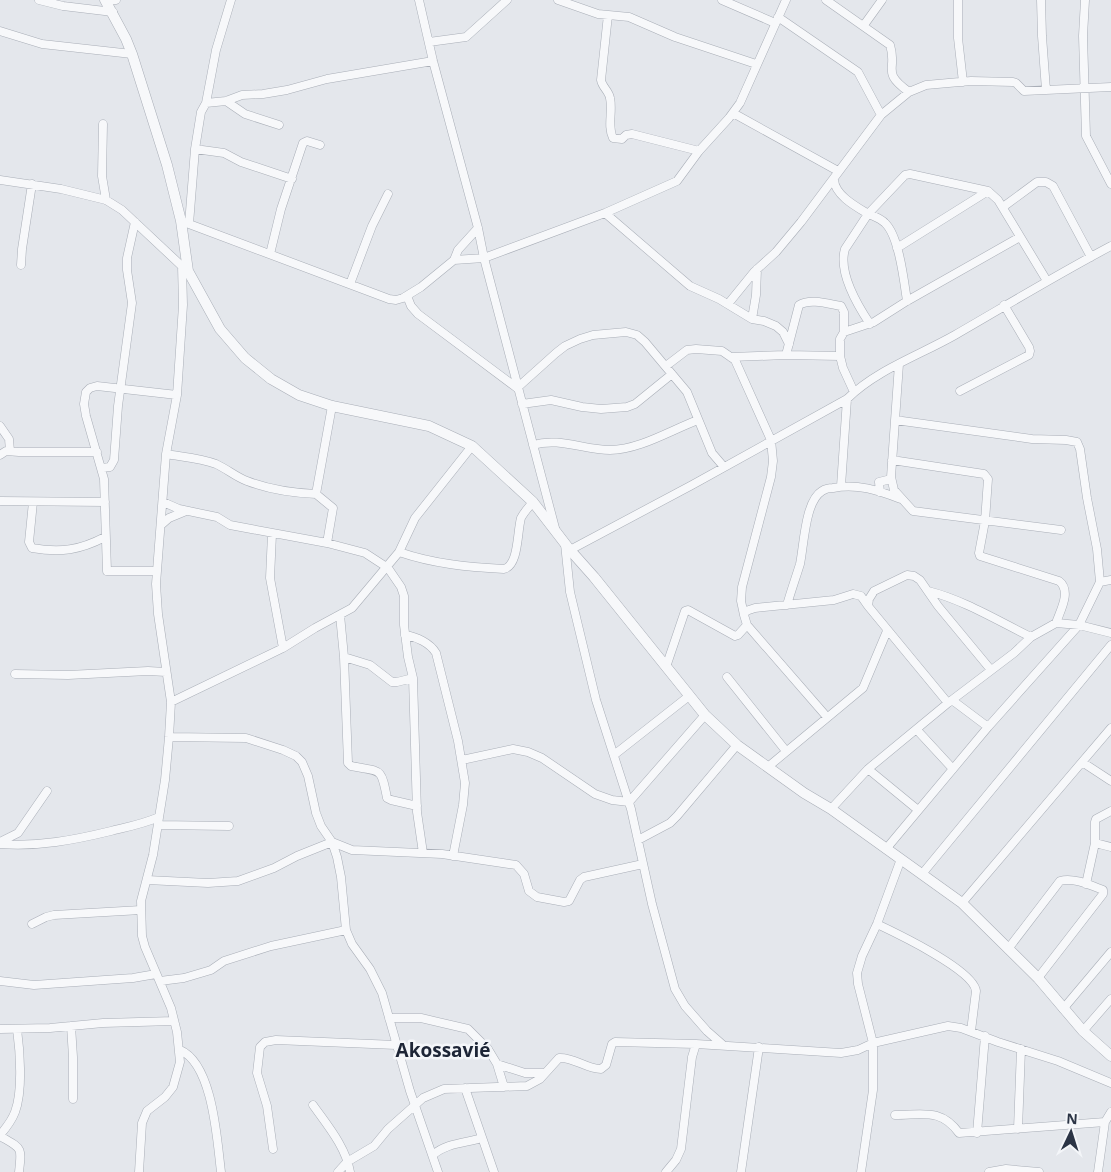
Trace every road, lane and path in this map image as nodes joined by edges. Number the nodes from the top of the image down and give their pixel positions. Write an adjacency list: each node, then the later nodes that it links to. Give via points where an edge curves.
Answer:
1 (39, 0): 14 (street)
2 (109, 0): 14 (street)
3 (232, 0): 29 (street, via 216,50)
4 (419, 0): 19 (street)
5 (507, 0): 19 (street, via 466,37)
6 (558, 0): 15 (street, via 598,14)
7 (722, 0): 16 (street)
8 (786, 0): 16 (street)
9 (826, 0): 17 (street)
10 (882, 0): 17 (street)
11 (958, 0): 23 (street)
12 (1041, 0): 26 (street)
13 (1085, 0): 25 (street)
14 (113, 12): 20 (street)
15 (608, 14): 22 (street, via 629,17 674,37); 36 (street, via 601,80 610,98 610,132 614,138 622,139 629,133)
16 (776, 20): 22 (street); 31 (street, via 858,72)
17 (864, 25): 27 (street, via 890,45 892,76)
18 (0, 31): 20 (street, via 42,44)
19 (428, 42): 21 (street)
20 (132, 54): 50 (street)
21 (433, 61): 28 (street, via 327,79 287,90 242,95); 51 (street)
22 (756, 64): 30 (street)
23 (963, 82): 26 (street, via 1013,82 1024,91); 27 (street, via 926,85)
24 (1111, 87): 25 (street)
25 (1085, 88): 26 (street); 42 (street, via 1086,136)
26 (1046, 90)
27 (909, 92): 31 (street)
28 (226, 101): 29 (street); 33 (street, via 246,114)
29 (206, 103): 35 (street, via 201,112)
30 (734, 113): 36 (street); 37 (street)
31 (881, 115): 37 (street)
32 (102, 124): 45 (street, via 102,176)
33 (278, 125)
34 (320, 145): 38 (street, via 303,142)
35 (194, 149): 38 (street, via 224,153); 50 (street)
36 (699, 151): 47 (street, via 677,181)
37 (838, 171): 40 (street)
38 (292, 179): 55 (street, via 280,209)
39 (0, 180): 41 (street)
40 (834, 180): 48 (street, via 838,191); 61 (street, via 776,252)
41 (32, 184): 45 (street); 59 (street)
42 (1111, 184)
43 (988, 191): 46 (street); 48 (street, via 910,174 905,175); 54 (street)
44 (388, 194): 63 (street)
45 (106, 200): 49 (street)
46 (1003, 207): 52 (street); 56 (street, via 1036,182 1046,182 1053,186)
47 (605, 213): 57 (street); 66 (street, via 690,286)
48 (868, 214): 54 (street, via 892,230); 69 (street, via 844,253 854,296)
49 (135, 222): 60 (street); 78 (street, via 126,258 132,303)
50 (185, 223): 55 (street); 60 (street)
51 (478, 228): 57 (street); 58 (street, via 458,250)
52 (1020, 237): 62 (street); 65 (street)
53 (1111, 246): 56 (street)
54 (897, 248): 65 (street)
55 (270, 254): 63 (street)
56 (1091, 256): 62 (street)
57 (484, 258): 58 (street); 79 (street)
58 (454, 260): 64 (street)
59 (21, 265)
60 (185, 269): 82 (street); 85 (street, via 220,329 245,358 299,396)
61 (757, 269): 66 (street); 68 (street)
62 (1047, 281): 67 (street)
63 (350, 284): 64 (street, via 388,299)
64 (407, 296): 79 (street, via 418,314)
65 (907, 301): 69 (street)
66 (728, 304): 68 (street)
67 (1004, 305): 75 (street, via 954,336); 81 (street, via 1029,347 1029,355)
68 (752, 319): 71 (street, via 780,329)
69 (870, 324): 70 (street)
70 (844, 332): 71 (street, via 841,306 804,303 797,309); 73 (street, via 840,339)
71 (789, 344): 72 (street)
72 (786, 355): 73 (street); 74 (street)
73 (840, 356): 80 (street)
74 (731, 357): 76 (street, via 722,351 687,350); 89 (street)
75 (899, 364): 80 (street); 87 (street)
76 (666, 366): 77 (street); 79 (street, via 637,335 626,332 593,335 565,346)
77 (672, 374): 84 (street, via 627,407 601,409 551,400); 86 (street, via 687,392)
78 (121, 388): 82 (street); 93 (street, via 97,386 86,392 86,416); 98 (street, via 114,460 110,467)
79 (518, 388): 84 (street)
80 (854, 392): 83 (street)
81 (960, 392)
82 (177, 395): 94 (street)
83 (847, 399): 89 (street); 100 (street)
84 (522, 404): 90 (street)
85 (332, 406): 91 (street, via 429,426); 102 (street)
86 (698, 420): 90 (street, via 650,441 612,450 570,443); 97 (street, via 712,453)
87 (895, 420): 96 (street); 122 (street, via 1077,442 1097,548)
88 (0, 426): 92 (street, via 9,439)
89 (771, 440): 97 (street); 126 (street, via 771,477 742,588)
90 (533, 445): 112 (street)
91 (472, 446): 108 (street); 118 (street, via 415,518)
92 (10, 450): 93 (street); 95 (street)
93 (97, 452): 98 (street)
94 (166, 454): 102 (street, via 215,464 258,484); 107 (street)
95 (0, 455)
96 (892, 460): 99 (street); 110 (street, via 984,474 988,478)
97 (724, 467): 117 (street)
98 (101, 468): 106 (street)
99 (891, 479): 101 (street, via 879,482); 103 (street)
100 (841, 486): 101 (street); 124 (street, via 823,490 815,499)
101 (880, 492): 103 (street)
102 (316, 494): 116 (street, via 333,508)
103 (901, 499): 110 (street, via 913,511)
104 (0, 501): 105 (street)
105 (33, 502): 106 (street); 115 (street, via 29,542 32,548 75,549)
106 (105, 502): 115 (street)
107 (163, 502): 109 (street); 111 (street)
108 (534, 502): 112 (street); 118 (street, via 522,518 512,565 504,570 438,563)
109 (188, 511): 111 (street, via 169,518); 114 (street)
110 (985, 521): 113 (street); 128 (street, via 980,556 1063,584 1066,594)
111 (161, 525): 120 (street)
112 (555, 529): 117 (street)
113 (1061, 530)
114 (272, 534): 116 (street); 136 (street, via 270,578)
115 (105, 537): 120 (street, via 107,571)
116 (327, 543): 119 (street, via 365,553)
117 (567, 546): 138 (street); 155 (street, via 570,592 596,700)
118 (400, 552): 119 (street)
119 (388, 568): 127 (street, via 352,608); 133 (street, via 404,596)
120 (156, 571): 140 (street)
121 (1111, 580): 122 (street)
122 (1100, 582): 130 (street)
123 (928, 590): 125 (street, via 920,580 907,575 874,591); 134 (street, via 943,594); 139 (street)
124 (787, 605): 125 (street, via 834,600 853,594 861,596); 126 (street, via 755,608)
125 (868, 606): 131 (street)
126 (744, 615): 129 (street)
127 (340, 616): 136 (street); 137 (street)
128 (1056, 623): 130 (street); 134 (street)
129 (747, 625): 138 (street, via 735,636 688,610); 148 (street)
130 (1079, 625): 132 (street); 149 (street)
131 (887, 631): 145 (street); 148 (street, via 863,688)
132 (1111, 633)
133 (405, 635): 143 (street); 156 (street, via 422,640 436,653)
134 (1031, 637): 139 (street)
135 (1111, 644): 180 (street)
136 (283, 648): 146 (street)
137 (344, 657): 143 (street, via 370,665 392,682); 164 (street, via 348,763 378,771 382,775 387,798)
138 (666, 667): 144 (street)
139 (991, 670): 145 (street)
140 (166, 672): 141 (street); 146 (street)
141 (15, 674)
142 (727, 677): 154 (street)
143 (413, 678): 164 (street)
144 (689, 696): 147 (street); 155 (street)
145 (950, 701): 149 (street); 151 (street)
146 (170, 702): 152 (street)
147 (705, 715): 153 (street); 163 (street)
148 (827, 717): 154 (street)
149 (988, 728): 160 (street)
150 (1111, 728): 157 (street)
151 (917, 730): 159 (street); 160 (street)
152 (169, 737): 168 (street); 171 (street, via 246,738 296,756 308,776 321,826)
153 (737, 744): 158 (street); 170 (street, via 678,816)
154 (786, 751): 158 (street)
155 (614, 755): 163 (street)
156 (462, 760): 163 (street, via 514,749 528,752 595,794); 177 (street, via 463,805)
157 (1082, 762): 161 (street); 183 (street)
158 (769, 766): 165 (street, via 804,794)
159 (868, 769): 165 (street); 166 (street)
160 (953, 769): 166 (street)
161 (1111, 781)
162 (47, 791): 172 (street, via 18,833)
163 (629, 802): 170 (street)
164 (417, 806): 176 (street)
165 (831, 809): 175 (street)
166 (918, 810): 175 (street)
167 (1111, 811): 173 (street, via 1096,819)
168 (158, 821): 169 (street); 172 (street, via 65,841); 181 (street)
169 (229, 826)
170 (638, 840): 179 (street)
171 (332, 842): 176 (street, via 352,850); 181 (street, via 238,881 208,884); 187 (street, via 341,877)
172 (0, 843)
173 (1095, 843): 174 (street); 182 (street)
174 (1111, 847)
175 (886, 849): 178 (street)
176 (423, 852): 177 (street)
177 (453, 856): 179 (street, via 516,865 524,874 530,891 537,897 564,902 569,900 584,877)
178 (901, 859): 180 (street); 186 (street)
179 (643, 864): 206 (street, via 675,988 685,1006)
180 (922, 874): 183 (street)
181 (147, 880): 184 (street, via 142,891)
182 (1086, 884): 188 (street, via 1060,880); 191 (street, via 1103,890 1103,894)
183 (962, 903): 188 (street)
184 (141, 910): 185 (street, via 54,915); 190 (street, via 142,936)
185 (32, 924)
186 (877, 924): 201 (street, via 971,979 976,985); 203 (street, via 857,973)
187 (346, 930): 190 (street, via 271,946 184,978); 195 (street, via 382,993)
188 (1008, 949): 191 (street)
189 (1111, 952): 194 (street)
190 (158, 978): 192 (street, via 34,985); 196 (street)
191 (1038, 978): 194 (street)
192 (0, 981)
193 (1111, 999): 200 (street)
194 (1063, 1008): 200 (street)
195 (389, 1018): 205 (street); 211 (street, via 420,1018 466,1028 488,1048)
196 (174, 1022): 197 (street); 209 (street)
197 (71, 1026): 199 (street); 216 (street)
198 (0, 1029): 199 (street)
199 (17, 1029): 224 (street, via 20,1063 18,1099 15,1113)
200 (1084, 1031): 210 (street)
201 (972, 1032): 202 (street); 203 (street, via 948,1026)
202 (985, 1036): 208 (street); 223 (street)
203 (873, 1043): 207 (street, via 841,1053); 238 (street, via 872,1090)
204 (696, 1044): 206 (street); 212 (street, via 615,1042 606,1065 601,1069 566,1057 560,1058); 236 (street, via 681,1149)
205 (396, 1045): 218 (street); 226 (street, via 265,1042 260,1047 258,1073 267,1106)
206 (722, 1045): 207 (street)
207 (759, 1047): 237 (street)
208 (1021, 1049): 213 (street); 222 (street)
209 (180, 1050): 230 (street, via 180,1062 172,1087 147,1111 142,1123); 231 (street, via 191,1056 206,1089 213,1111)
210 (1111, 1056)
211 (497, 1064): 212 (street, via 525,1073); 214 (street)
212 (544, 1073): 214 (street, via 527,1086)
213 (1111, 1083)
214 (504, 1087): 215 (street)
215 (465, 1088): 218 (street, via 434,1092); 225 (street)
216 (73, 1100)
217 (313, 1105): 228 (street)
218 (415, 1105): 227 (street); 228 (street, via 374,1146)
219 (1111, 1112): 221 (street)
220 (895, 1115): 223 (street, via 938,1114 951,1122 959,1133)
221 (1105, 1122): 222 (street); 241 (street)
222 (1018, 1129): 223 (street)
223 (977, 1133)
224 (0, 1136): 229 (street, via 21,1151)
225 (482, 1138): 227 (street, via 448,1146); 235 (street)
226 (273, 1150)
227 (433, 1155): 234 (street)
228 (348, 1162): 232 (street); 233 (street)
229 (19, 1172)
230 (139, 1172)
231 (221, 1172)
232 (338, 1172)
233 (350, 1172)
234 (438, 1172)
235 (494, 1172)
236 (666, 1172)
237 (741, 1172)
238 (861, 1172)
239 (989, 1172): 240 (street, via 1006,1169)
240 (1039, 1172)
241 (1098, 1172)

